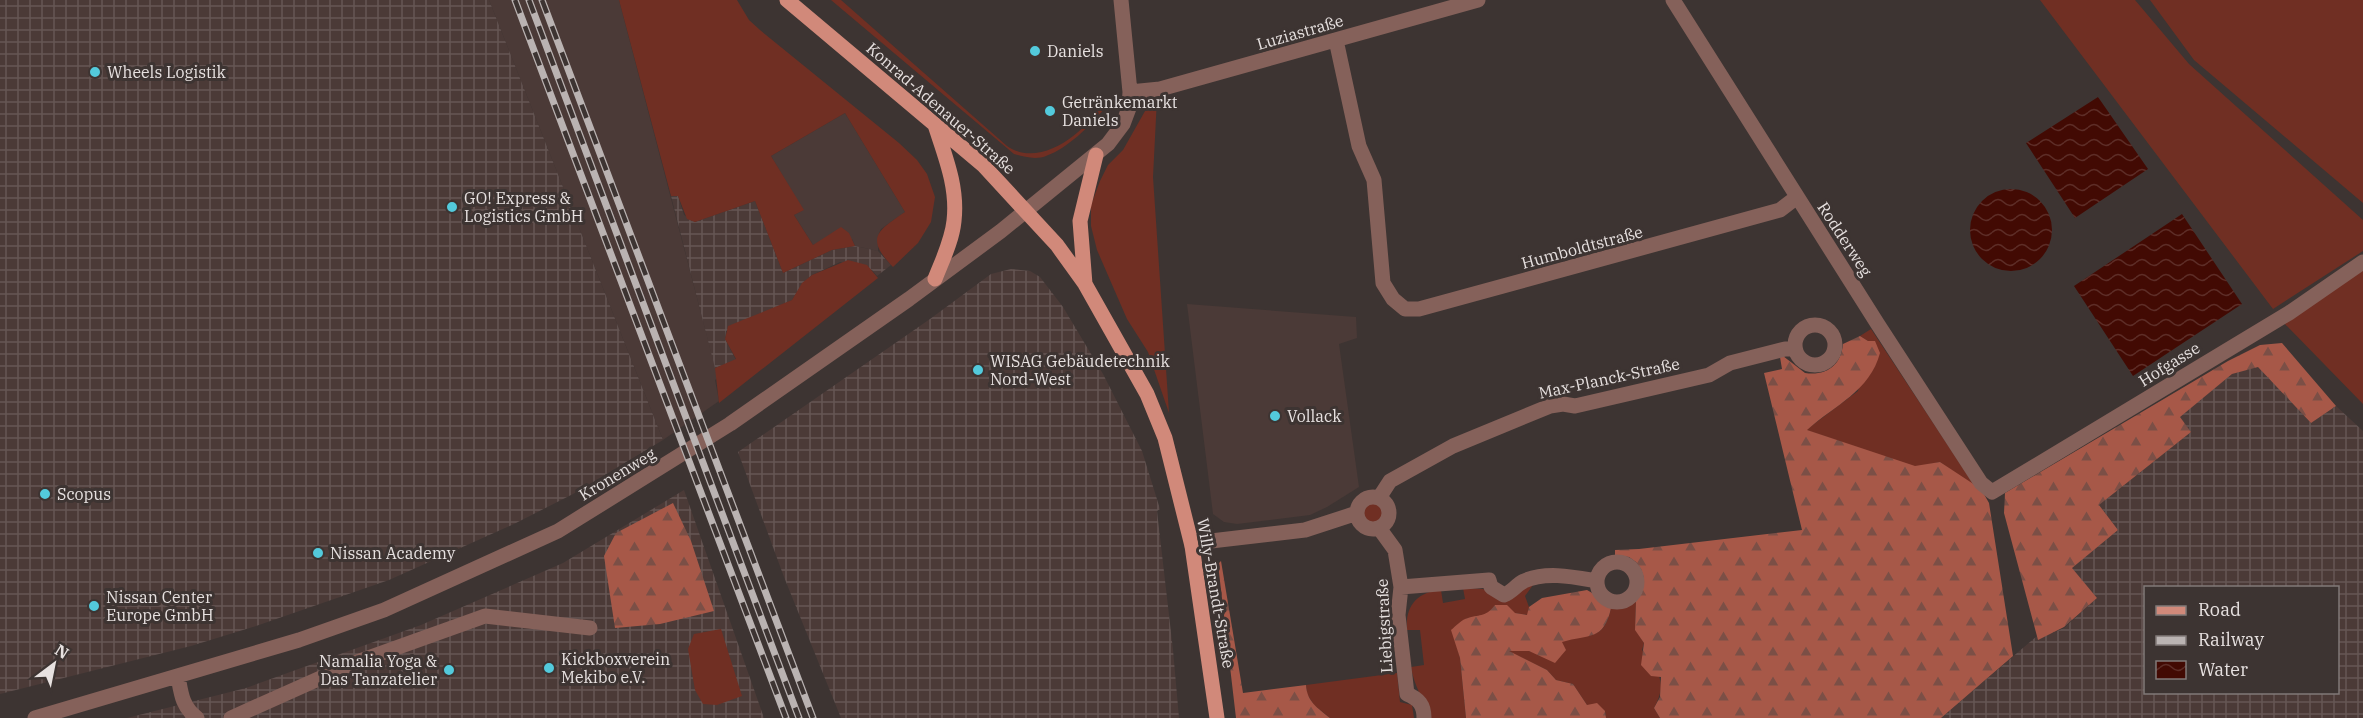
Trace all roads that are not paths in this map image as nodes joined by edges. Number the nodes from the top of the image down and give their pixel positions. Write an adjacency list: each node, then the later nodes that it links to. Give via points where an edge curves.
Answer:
1 (787, 0): 7 (main road, Konrad-Adenauer-Straße)
2 (1121, 0): 6 (street, Kronenweg)
3 (1478, 0): 5 (street, Luziastraße)
4 (1673, 0): 9 (street, Rodderweg)
5 (1336, 40): 6 (street, Luziastraße, via 1160,88); 9 (street, Humboldtstraße, via 1359,146 1374,180 1383,284 1393,300 1405,309 1419,309 1780,210)
6 (1130, 92): 8 (street, Kronenweg, via 1123,124)
7 (934, 122): 10 (main road, Konrad-Adenauer-Straße); 12 (main road, via 954,193 954,222)
8 (1096, 155): 10 (street, Kronenweg); 13 (main road, via 1080,221)
9 (1797, 198): 16 (street, Rodderweg, via 1981,483)
10 (1026, 210): 12 (street, Kronenweg); 13 (main road, Konrad-Adenauer-Straße)
11 (2363, 262): 16 (street, Hofgasse, via 2289,312)
12 (936, 279): 24 (street, Kronenweg, via 730,424 558,531 384,610)
13 (1085, 284): 15 (main road, Konrad-Adenauer-Straße, via 1147,394 1165,438)
14 (1794, 349): 17 (street, Max-Planck-Straße, via 1731,363 1709,375 1575,406 1550,406 1453,446 1390,481)
15 (1174, 475): 20 (main road, Willy-Brandt-Straße)
16 (1992, 492)
17 (1379, 498): 18 (street, Max-Planck-Straße, via 1364,500); 19 (street, via 1389,513)
18 (1357, 513): 19 (street, via 1367,528); 20 (street, Max-Planck-Straße, via 1305,530)
19 (1379, 528): 22 (street, Liebigstraße, via 1395,550)
20 (1192, 546): 28 (main road, Willy-Brandt-Straße)
21 (1597, 581): 22 (street, via 1568,575 1533,578 1504,595 1491,587 1489,580)
22 (1401, 586): 29 (street, Liebigstraße, via 1398,615 1407,694 1420,701)
23 (590, 628): 27 (street, via 485,616 354,663)
24 (178, 676): 25 (street, Kronenweg); 26 (street, via 187,711)
25 (35, 718)
26 (197, 718)
27 (231, 718)
28 (1217, 718)
29 (1425, 718)

